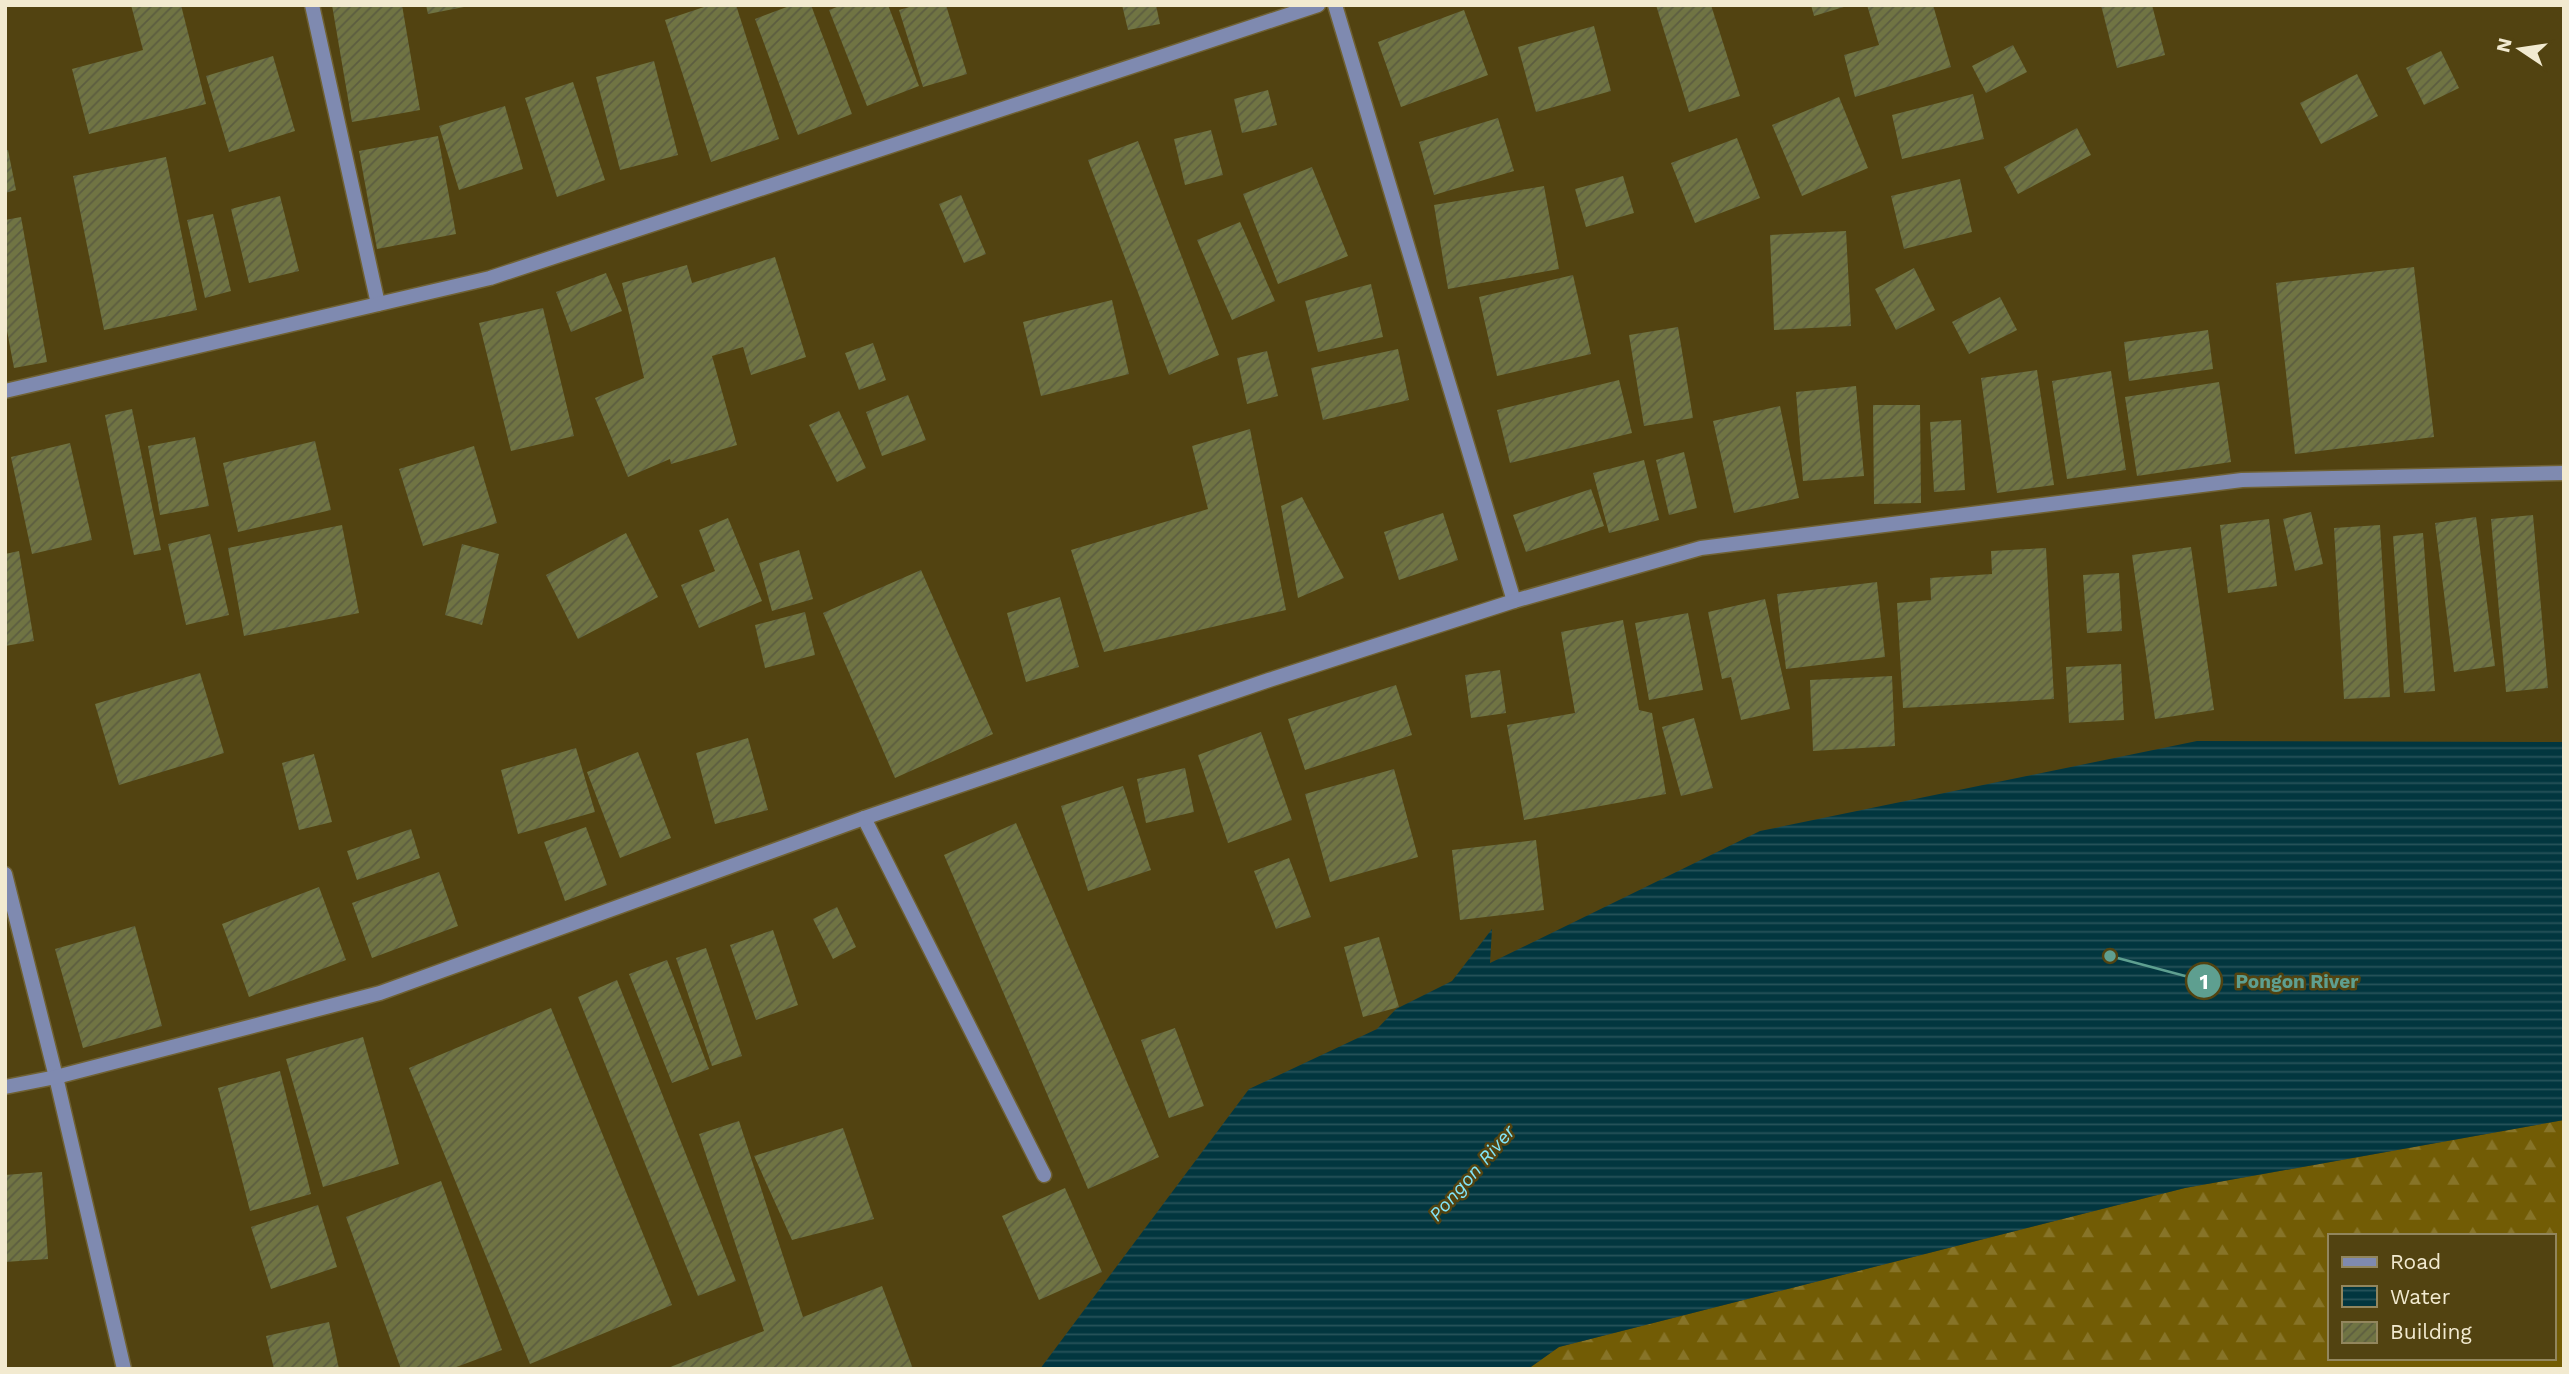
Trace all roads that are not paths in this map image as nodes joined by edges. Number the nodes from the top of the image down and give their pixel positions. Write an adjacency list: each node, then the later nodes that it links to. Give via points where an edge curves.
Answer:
1 (312, 5): 4 (street)
2 (1318, 5): 4 (street, via 490,278)
3 (1335, 5): 7 (street)
4 (378, 304): 5 (street)
5 (5, 391)
6 (2564, 473): 7 (street, via 2242,480 1701,548)
7 (1514, 601): 8 (street)
8 (864, 818): 10 (street, via 380,993); 12 (street)
9 (5, 874): 10 (street)
10 (56, 1077): 11 (street); 13 (street)
11 (5, 1087)
12 (1044, 1175)
13 (124, 1369)

